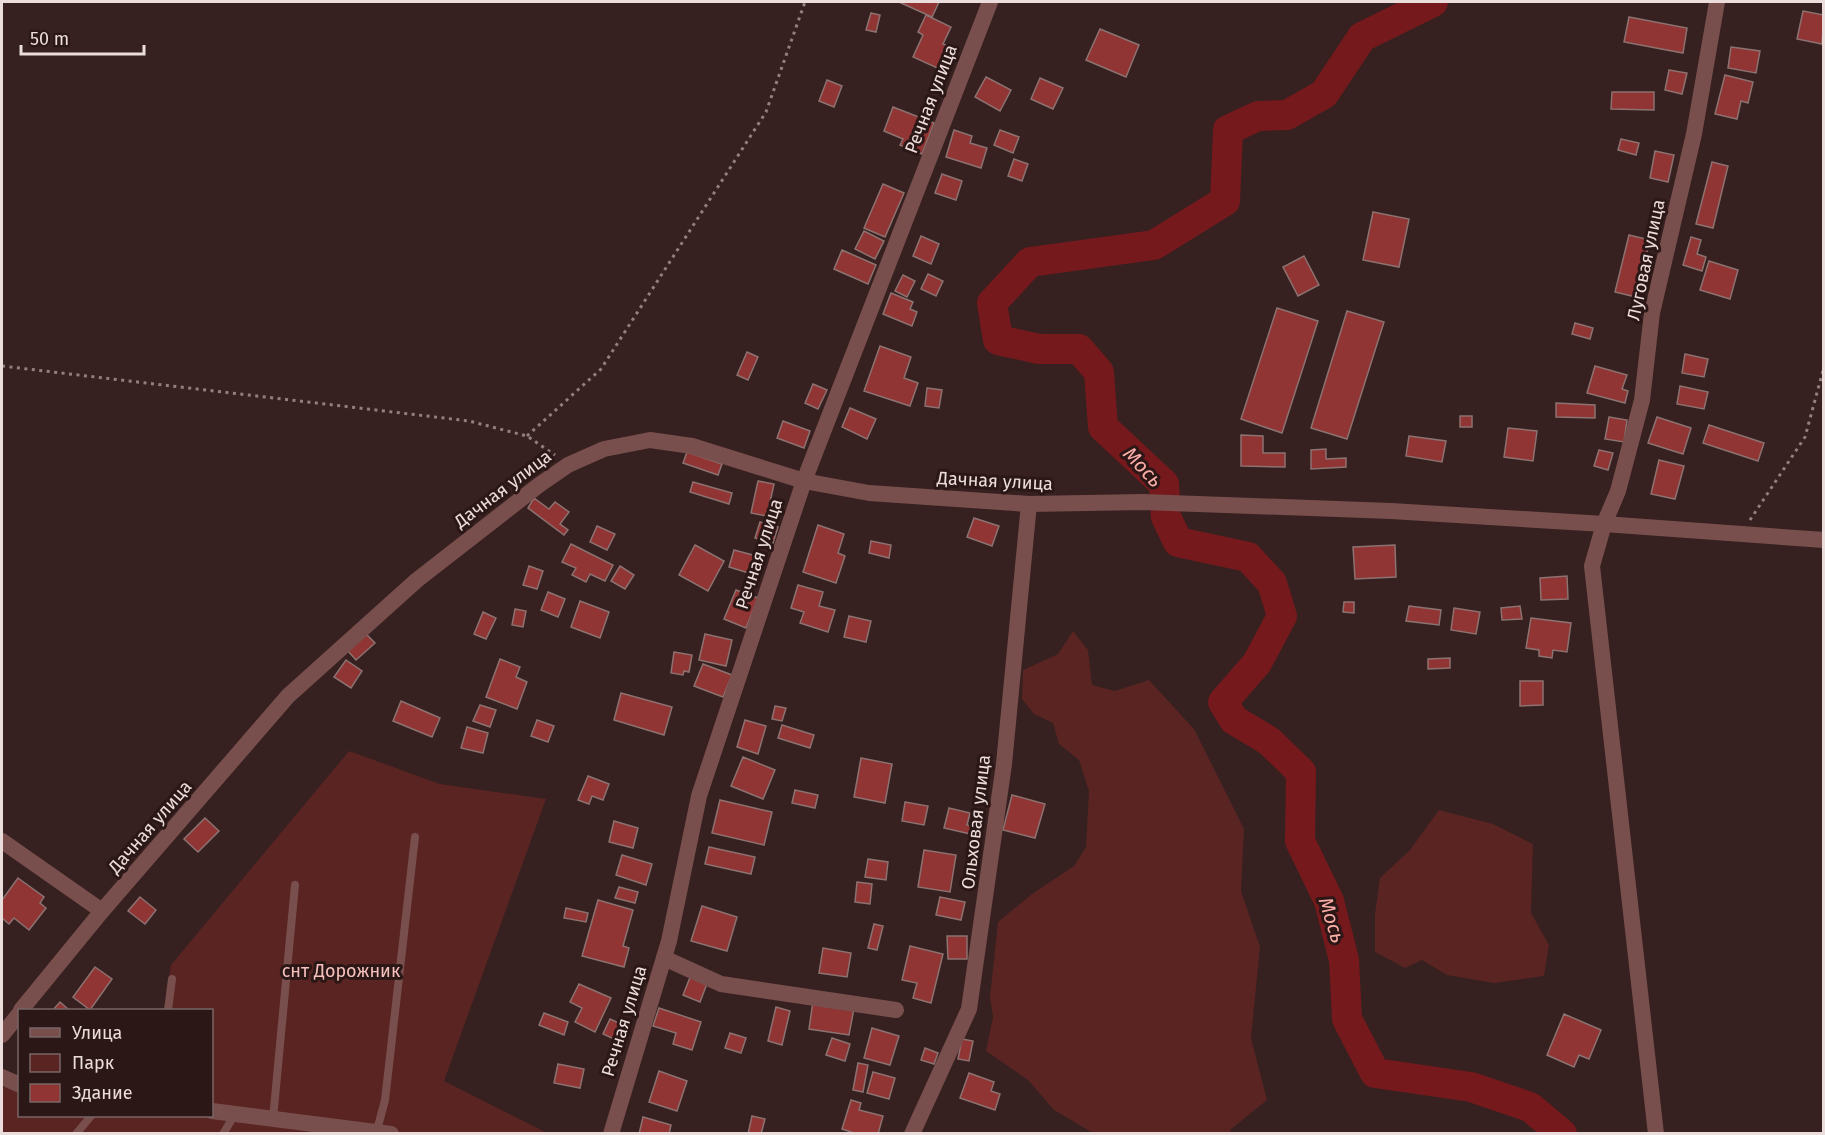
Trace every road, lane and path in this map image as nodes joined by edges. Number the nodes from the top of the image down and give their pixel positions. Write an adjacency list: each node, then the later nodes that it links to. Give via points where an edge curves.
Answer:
1 (805, 2): 6 (path, via 766,112 601,369)
2 (990, 2): 8 (street, Речная улица)
3 (1717, 2): 10 (street, Луговая улица, via 1694,134 1652,313 1642,400 1618,491)
4 (2, 366): 6 (path, via 469,421)
5 (1824, 367): 11 (path, via 1805,438)
6 (527, 436): 7 (path)
7 (568, 465): 8 (street, Дачная улица, via 604,449 650,440 692,446); 16 (street, Дачная улица, via 417,580 288,696)
8 (804, 481): 9 (street, Дачная улица, via 869,493); 17 (street, Речная улица, via 699,796)
9 (1029, 504): 10 (street, Дачная улица, via 1143,502); 34 (street, Ольховая улица, via 1004,764 969,1009)
10 (1604, 524): 11 (street, Дачная улица); 35 (street, Луговая улица, via 1592,566)
11 (1741, 534): 12 (street, Дачная улица)
12 (1824, 540)
13 (415, 837): 30 (lane)
14 (2, 841): 16 (street)
15 (295, 885): 29 (lane)
16 (102, 911): 19 (street, Дачная улица)
17 (664, 958): 21 (street, via 721,984); 33 (street, Речная улица)
18 (172, 978): 20 (lane)
19 (22, 1009)
20 (168, 1009)
21 (896, 1010)
22 (18, 1015): 23 (street, Дачная улица)
23 (2, 1035)
24 (2, 1077): 25 (street)
25 (18, 1084)
26 (213, 1111): 27 (street)
27 (235, 1114): 29 (street); 32 (lane)
28 (90, 1117): 31 (lane)
29 (273, 1119): 30 (street)
30 (381, 1133)
31 (76, 1134)
32 (223, 1134)
33 (611, 1134)
34 (912, 1134)
35 (1656, 1134)

